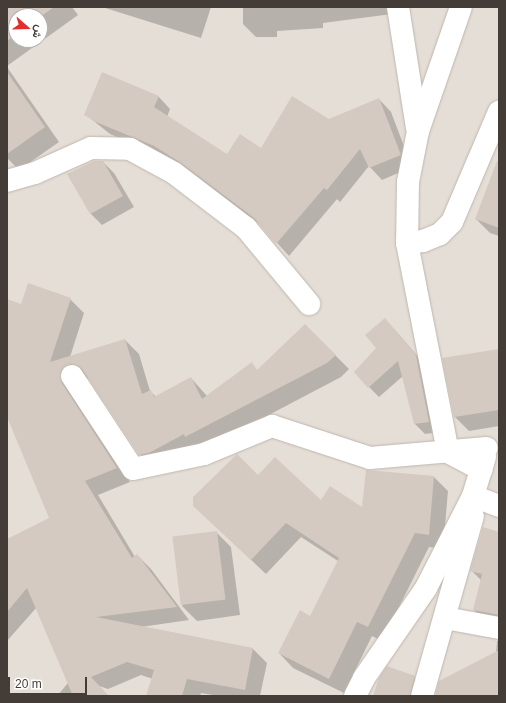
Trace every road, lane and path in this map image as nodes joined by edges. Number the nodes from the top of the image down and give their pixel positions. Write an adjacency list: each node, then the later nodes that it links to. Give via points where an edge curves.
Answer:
1 (398, 7): 4 (street)
2 (461, 7): 4 (street)
3 (499, 112): 6 (street, via 452,222 440,234 423,241)
4 (418, 131): 6 (street, via 408,182)
5 (7, 181): 7 (street, via 36,172 91,148 130,149 174,173 246,228)
6 (408, 243): 10 (street)
7 (309, 304)
8 (72, 376): 10 (street, via 133,469 204,454 272,426 370,458)
9 (493, 446): 10 (street); 11 (street)
10 (448, 452): 11 (street)
11 (482, 470): 12 (street)
12 (475, 498): 13 (street); 14 (street); 16 (street, via 426,588 364,678)
13 (499, 506)
14 (445, 618): 15 (street); 17 (street)
15 (499, 628)
16 (355, 696)
17 (422, 696)

